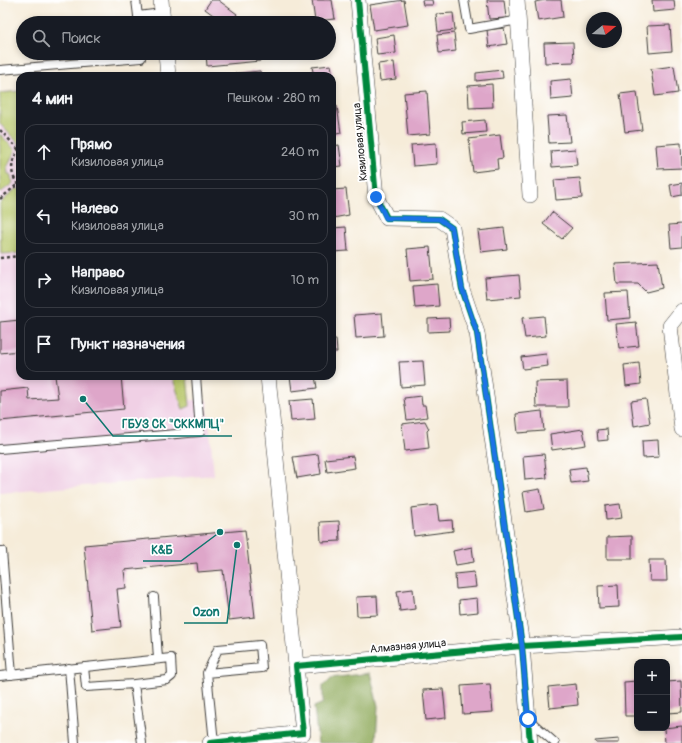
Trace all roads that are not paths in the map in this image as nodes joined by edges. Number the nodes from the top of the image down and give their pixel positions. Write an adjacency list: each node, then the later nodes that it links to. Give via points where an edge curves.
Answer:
1 (136, 0): 6 (lane)
2 (358, 0): 23 (street, Кизиловая улица, via 376,197 386,218 439,219 452,228 462,288 477,333)
3 (464, 0): 8 (lane, via 469,28)
4 (516, 0): 8 (street)
5 (162, 12): 7 (lane)
6 (138, 16)
7 (150, 16)
8 (519, 20): 13 (street)
9 (118, 60): 11 (lane)
10 (167, 60): 12 (street)
11 (0, 70)
12 (168, 72)
13 (530, 195)
14 (682, 311): 17 (street, via 670,326)
15 (196, 380): 18 (lane, via 200,432)
16 (268, 380): 25 (street)
17 (682, 430)
18 (0, 449)
19 (0, 551): 20 (lane)
20 (2, 578): 29 (lane)
21 (154, 597): 24 (lane)
22 (682, 636): 23 (street, Алмазная улица)
23 (522, 646): 25 (street, Алмазная улица); 32 (street, Кизиловая улица)
24 (158, 659): 26 (lane); 31 (lane, via 171,658 172,676 167,680)
25 (296, 666): 33 (street)
26 (84, 667): 27 (lane); 31 (lane, via 86,687)
27 (69, 668): 29 (lane); 34 (lane)
28 (206, 673): 28 (lane, via 262,668 260,645 218,649); 37 (lane)
29 (12, 674): 30 (lane)
30 (0, 676)
31 (134, 684): 35 (lane)
32 (528, 719): 38 (street, Кизиловая улица); 39 (lane)
33 (304, 738): 37 (street)
34 (76, 743)
35 (142, 743)
36 (210, 743): 37 (street)
37 (214, 743)
38 (530, 743)
39 (555, 743)

